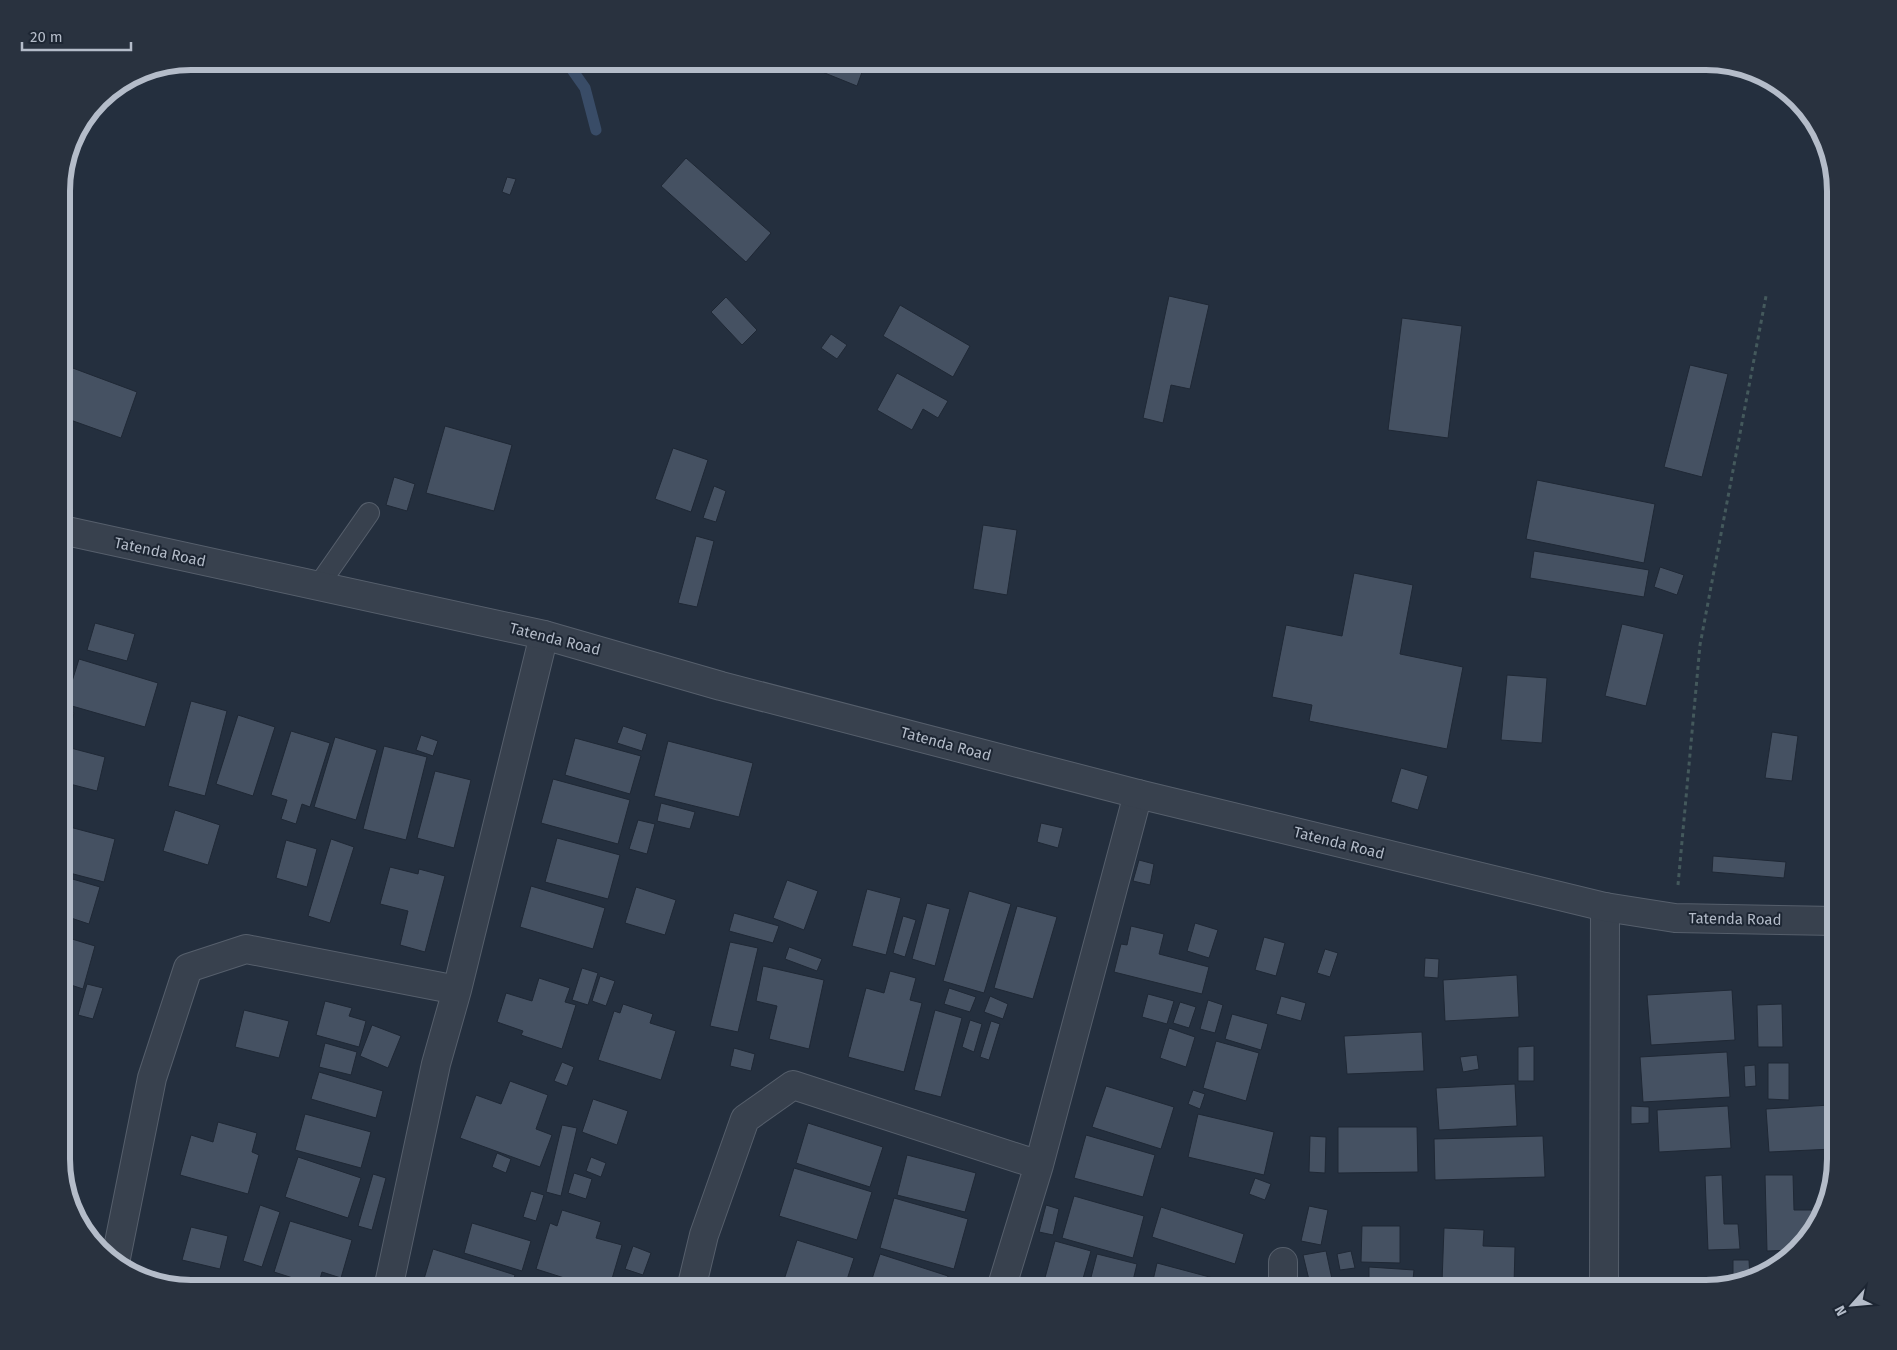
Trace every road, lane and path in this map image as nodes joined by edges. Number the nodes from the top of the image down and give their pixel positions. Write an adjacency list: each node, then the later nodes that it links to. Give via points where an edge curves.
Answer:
1 (1766, 296): 8 (path, via 1700,645)
2 (369, 513): 4 (lane)
3 (70, 532): 4 (street, Tatenda Road)
4 (318, 586): 5 (street, Tatenda Road)
5 (544, 635): 6 (street, Tatenda Road, via 721,686); 10 (street)
6 (1138, 794): 7 (street, Tatenda Road); 11 (street)
7 (1605, 907): 8 (street, Tatenda Road); 18 (street)
8 (1676, 918): 9 (street, Tatenda Road)
9 (1827, 921)
10 (457, 990): 12 (street, via 246,949 188,968 152,1078); 14 (street, via 436,1064)
11 (1039, 1165): 15 (street, via 793,1085 744,1119 704,1235); 16 (street)
12 (116, 1254)
13 (1283, 1262): 17 (street)
14 (390, 1280)
15 (693, 1280)
16 (1004, 1280)
17 (1283, 1280)
18 (1604, 1280)

